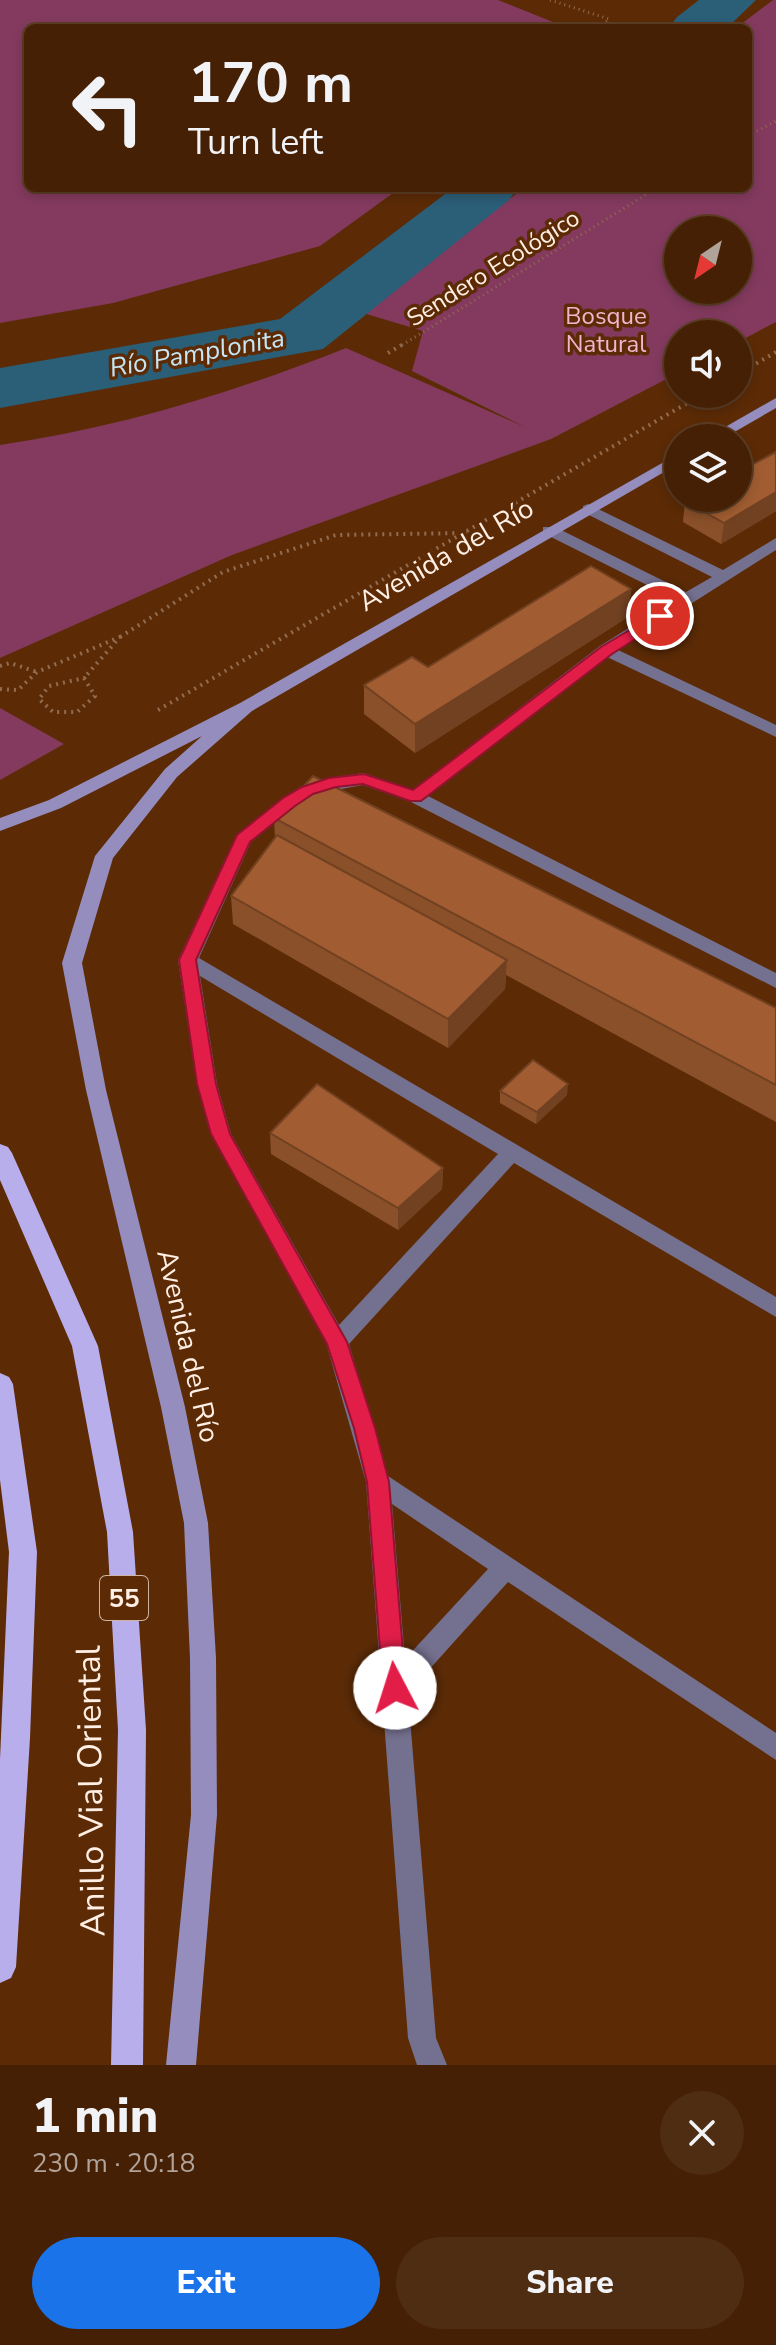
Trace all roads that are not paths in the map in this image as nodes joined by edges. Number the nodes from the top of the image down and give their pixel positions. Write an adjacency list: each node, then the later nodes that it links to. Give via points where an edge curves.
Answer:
1 (776, 402): 2 (main road)
2 (738, 424)
3 (664, 466): 4 (main road, Avenida del Río)
4 (588, 509): 5 (main road, Avenida del Río); 7 (street)
5 (549, 530): 8 (street); 10 (main road, Avenida del Río)
6 (776, 543): 7 (street)
7 (723, 576): 8 (street)
8 (687, 599): 9 (street)
9 (606, 650): 11 (street); 12 (street)
10 (246, 707): 13 (main road, Avenida del Río, via 55,804); 27 (main road, Avenida del Río, via 171,773 104,856 72,963 96,1090 196,1523 204,1815)
11 (776, 732)
12 (415, 797): 14 (street, via 364,779 334,782 289,802 243,839); 15 (street)
13 (0, 825)
14 (188, 960): 16 (street); 19 (street, via 207,1084 221,1134)
15 (776, 981)
16 (513, 1151): 18 (street); 19 (street)
17 (0, 1153): 26 (highway, Anillo Vial Oriental / 55, via 85,1346 120,1532 132,1730)
18 (776, 1308)
19 (337, 1342): 21 (street)
20 (0, 1384): 25 (highway, via 23,1552)
21 (378, 1482): 22 (street); 23 (street)
22 (506, 1567): 23 (street); 24 (street)
23 (395, 1688): 28 (street, via 422,2038)
24 (776, 1748)
25 (0, 1967)
26 (127, 2065)
27 (181, 2065)
28 (432, 2065)

